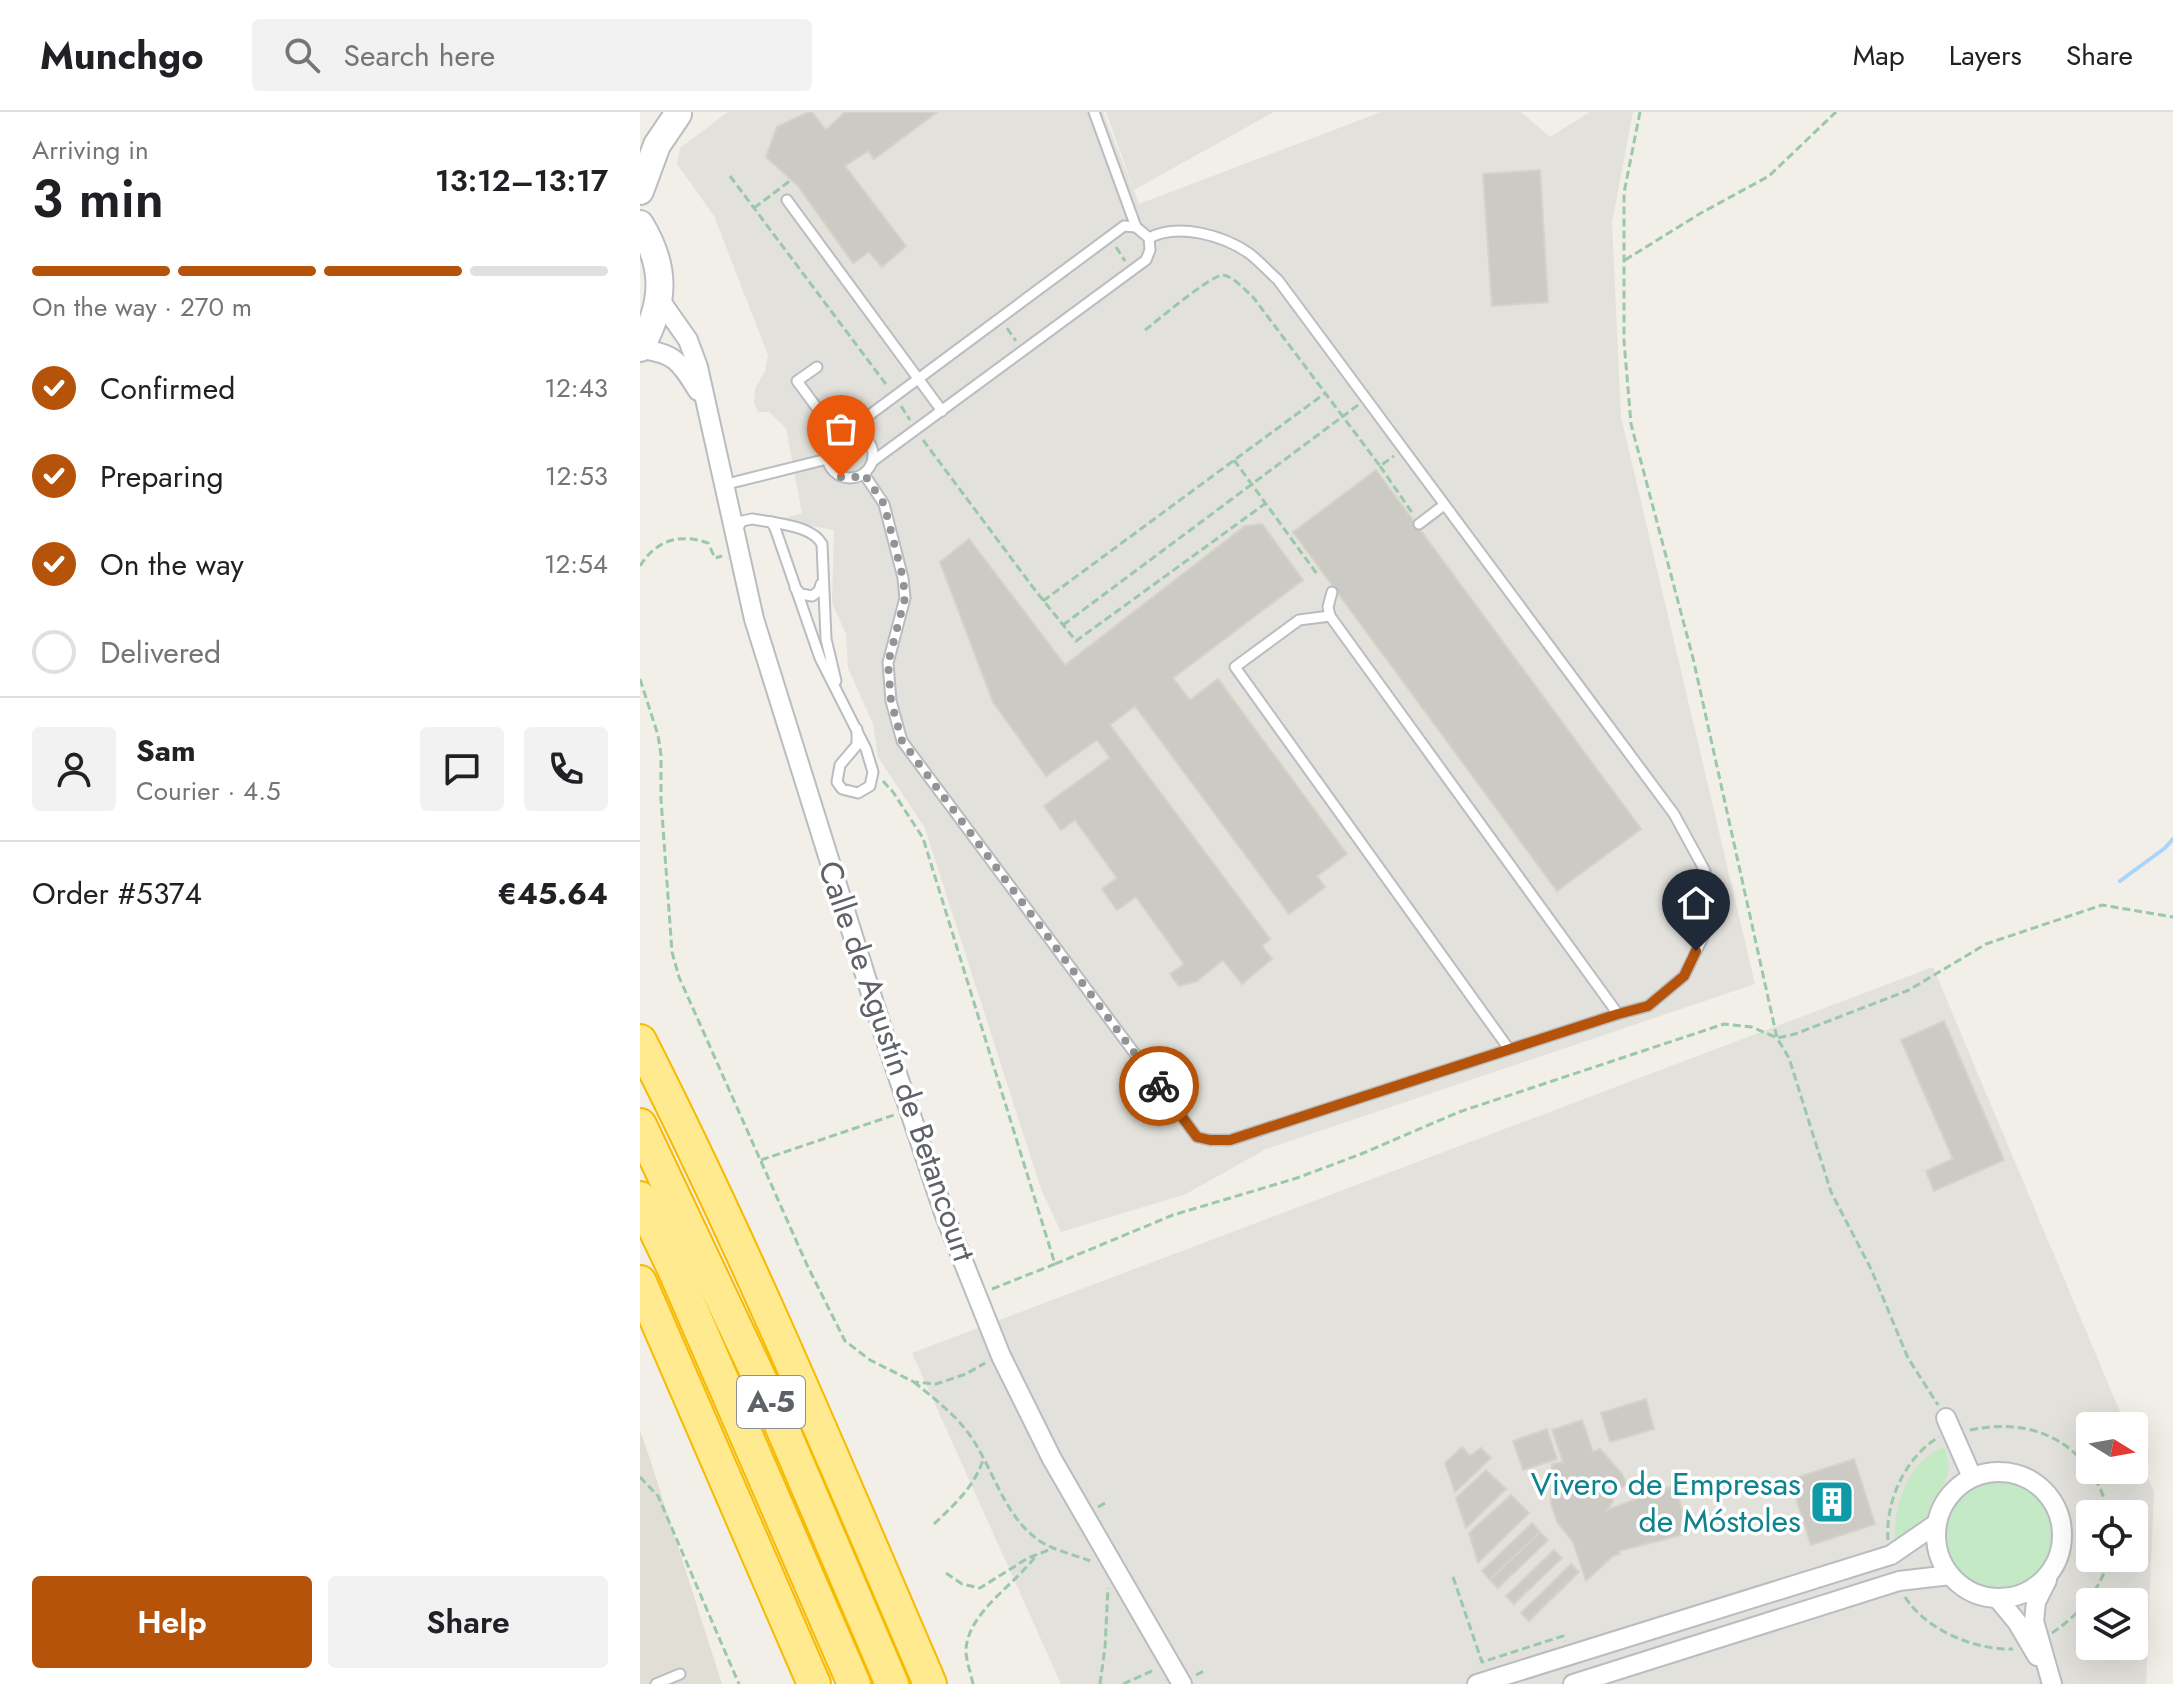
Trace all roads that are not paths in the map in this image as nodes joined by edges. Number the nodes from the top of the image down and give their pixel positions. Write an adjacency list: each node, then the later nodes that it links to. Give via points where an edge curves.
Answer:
1 (1094, 112): 7 (lane)
2 (679, 113): 3 (main road); 4 (main road, via 657,145)
3 (640, 144)
4 (640, 191)
5 (787, 200): 12 (lane)
6 (640, 224): 9 (main road, via 660,271)
7 (1136, 227): 8 (lane); 12 (lane, via 1124,226)
8 (1149, 238): 14 (lane, via 1146,260); 21 (lane, via 1175,231 1201,234 1251,255 1278,280)
9 (660, 300): 10 (main road); 13 (street, Calle de Agustín de Betancourt, via 688,340)
10 (640, 348): 13 (street, Calle de Agustín de Betancourt, via 665,352 682,365)
11 (817, 367): 16 (lane, via 797,381)
12 (917, 380): 14 (lane); 15 (lane)
13 (704, 401): 20 (street, Calle de Agustín de Betancourt)
14 (942, 411): 18 (lane)
15 (848, 431): 16 (lane); 18 (lane, via 868,440)
16 (837, 435): 17 (lane, via 829,443)
17 (827, 459): 19 (lane, via 841,477); 20 (lane)
18 (873, 461): 19 (lane)
19 (864, 474): 33 (lane, via 884,504 903,578 905,598 888,663 902,741 1197,1137 1230,1140)
20 (723, 485): 24 (street, Calle de Agustín de Betancourt)
21 (1444, 505): 23 (lane); 31 (lane, via 1674,814 1705,871 1708,927 1684,976 1648,1006)
22 (771, 522): 24 (lane, via 742,521); 25 (lane, via 818,537); 26 (lane)
23 (1419, 524)
24 (736, 547): 46 (street, Calle de Agustín de Betancourt, via 777,695 945,1216 1001,1356 1052,1459)
25 (822, 581): 26 (lane, via 812,596); 29 (lane, via 832,671)
26 (795, 588): 29 (lane, via 820,658)
27 (1332, 592): 28 (lane)
28 (1330, 616): 31 (lane); 33 (lane, via 1299,620 1235,667)
29 (848, 714): 30 (lane)
30 (857, 729): 30 (lane, via 857,745 840,765 837,782 858,793 870,786 873,769)
31 (1618, 1014): 33 (lane)
32 (640, 1041): 51 (highway, via 778,1330)
33 (1509, 1049)
34 (640, 1125): 50 (highway, A-5, via 775,1411)
35 (640, 1198): 49 (highway, A-5)
36 (640, 1282): 48 (highway)
37 (1950, 1426): 38 (street)
38 (1972, 1477): 39 (street, via 1955,1489); 40 (street, via 1995,1471 2019,1474 2040,1485 2055,1504 2063,1527 2061,1551)
39 (1936, 1524): 41 (street, via 1936,1542); 52 (street, via 1891,1555)
40 (2051, 1573): 42 (street, via 2019,1596); 43 (street, via 2036,1602)
41 (1950, 1575): 42 (street, via 1963,1588); 53 (street, via 1899,1581)
42 (1998, 1599): 43 (street)
43 (2034, 1644): 45 (street)
44 (680, 1674): 47 (lane)
45 (2050, 1678)
46 (1189, 1680)
47 (656, 1684)
48 (814, 1684)
49 (854, 1684)
50 (892, 1684)
51 (930, 1684)
52 (1477, 1684)
53 (1573, 1684)

